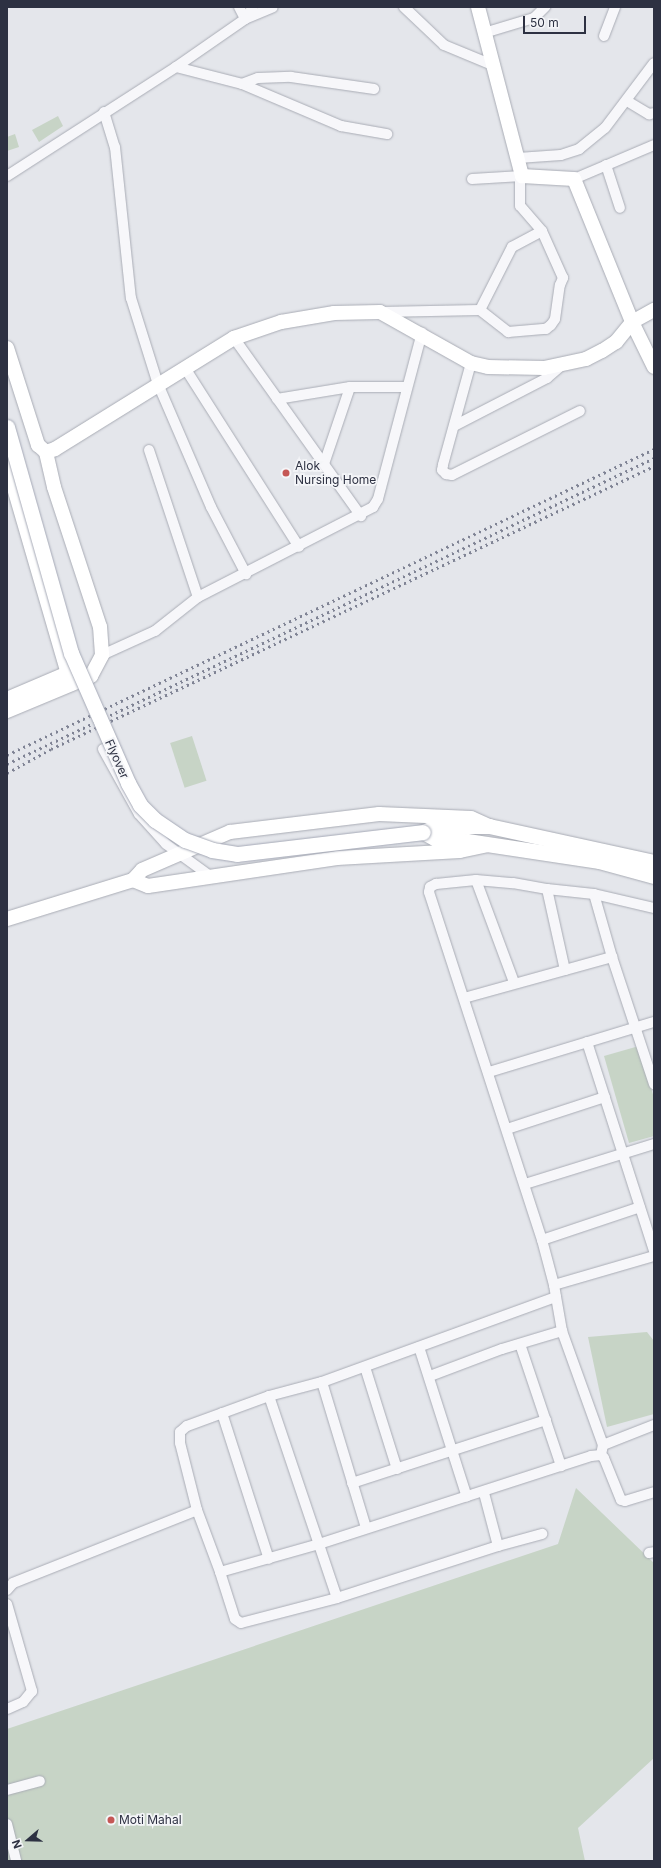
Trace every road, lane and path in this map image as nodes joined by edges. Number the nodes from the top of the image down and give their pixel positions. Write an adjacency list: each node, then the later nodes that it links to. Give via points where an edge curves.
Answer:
1 (239, 7): 8 (street)
2 (253, 7): 8 (street)
3 (272, 7): 8 (street)
4 (404, 7): 12 (street, via 444,45)
5 (478, 7): 9 (street)
6 (544, 7): 9 (street, via 534,18)
7 (615, 7): 10 (street)
8 (245, 18): 13 (street)
9 (484, 33): 12 (street)
10 (604, 36)
11 (654, 63): 16 (street)
12 (492, 65): 21 (street)
13 (176, 67): 14 (street); 17 (street)
14 (242, 84): 15 (street, via 258,78 291,77); 19 (street, via 341,126)
15 (374, 89)
16 (627, 101): 18 (street, via 649,114); 21 (street, via 605,128 579,149 561,155)
17 (104, 112): 23 (street); 40 (street, via 115,147 131,298)
18 (654, 114)
19 (387, 134)
20 (654, 145): 22 (street)
21 (518, 158): 24 (street)
22 (606, 165): 26 (street); 27 (street)
23 (7, 176)
24 (521, 176): 25 (street); 26 (street); 28 (street, via 520,206)
25 (472, 179)
26 (574, 179): 32 (street)
27 (620, 208)
28 (542, 231): 29 (street, via 512,247); 29 (street, via 563,278 555,319 551,325 546,329 508,332)
29 (480, 310): 31 (street)
30 (654, 310): 32 (street)
31 (380, 312): 33 (street); 34 (street, via 309,315)
32 (632, 322): 37 (street, via 616,342 602,351); 38 (street)
33 (422, 333): 36 (street); 42 (street)
34 (234, 338): 39 (street); 43 (street)
35 (7, 348): 48 (street, via 38,445)
36 (471, 363): 37 (street, via 496,367); 45 (street)
37 (561, 366): 45 (street, via 547,378)
38 (654, 367)
39 (185, 368): 40 (street); 52 (street)
40 (158, 384): 48 (street, via 55,449); 53 (street, via 211,507)
41 (350, 386): 42 (street); 43 (street); 50 (street)
42 (408, 387): 51 (street, via 378,499 373,508)
43 (277, 399): 50 (street)
44 (580, 411): 45 (street, via 452,475 442,470)
45 (454, 426)
46 (7, 427): 61 (main road, Flyover, bridge, via 72,653 128,783 140,804 155,820 185,840 212,850 237,854 423,832 436,839)
47 (149, 450): 54 (street)
48 (46, 452): 55 (street, via 54,487 100,628)
49 (7, 464): 56 (street)
50 (324, 464): 51 (street)
51 (361, 516): 52 (street)
52 (299, 547): 53 (street)
53 (246, 574): 54 (street)
54 (198, 597): 55 (street, via 155,631)
55 (100, 660): 56 (street, via 86,666)
56 (69, 679): 57 (street); 58 (street)
57 (7, 699)
58 (7, 712)
59 (103, 749): 63 (street, via 139,814)
60 (489, 826): 61 (main road, Flyover); 63 (street, via 471,818 379,814 230,832); 64 (main road, Flyover)
61 (469, 834): 62 (main road, Flyover)
62 (488, 845): 65 (street, via 460,851 337,858); 66 (main road, Flyover, via 600,861)
63 (179, 854): 65 (street); 67 (street, via 142,870)
64 (654, 862)
65 (210, 876): 67 (street, via 148,886)
66 (654, 876)
67 (133, 880): 72 (street)
68 (476, 880): 69 (street, via 513,883); 75 (street); 76 (street, via 436,884 430,887)
69 (547, 890): 70 (street); 74 (street)
70 (594, 894): 71 (street); 73 (street)
71 (654, 908)
72 (7, 919)
73 (612, 957): 74 (street); 78 (street)
74 (565, 970): 75 (street)
75 (514, 982): 76 (street)
76 (464, 998): 80 (street)
77 (654, 1022): 78 (street)
78 (635, 1027): 79 (street); 81 (street)
79 (587, 1042): 80 (street); 82 (street)
80 (489, 1072): 83 (street)
81 (654, 1084)
82 (605, 1097): 83 (street); 85 (street)
83 (507, 1129): 86 (street)
84 (654, 1144): 85 (street)
85 (624, 1154): 86 (street); 87 (street)
86 (525, 1184): 88 (street)
87 (640, 1207): 88 (street); 89 (street)
88 (542, 1240): 91 (street)
89 (654, 1250)
90 (654, 1256): 91 (street)
91 (554, 1285): 92 (street)
92 (556, 1297): 93 (street); 95 (street)
93 (562, 1331): 94 (street); 104 (street)
94 (520, 1344): 97 (street); 101 (street)
95 (419, 1347): 96 (street); 97 (street)
96 (365, 1367): 98 (street); 106 (street)
97 (430, 1376): 103 (street)
98 (322, 1382): 99 (street); 107 (street)
99 (269, 1396): 100 (street); 114 (street)
100 (222, 1413): 111 (street, via 187,1426 180,1432 180,1443); 116 (street)
101 (546, 1420): 103 (street); 105 (street)
102 (654, 1425): 104 (street)
103 (452, 1450): 106 (street); 110 (street)
104 (602, 1450): 105 (street); 108 (street, via 620,1500 625,1501)
105 (561, 1466): 109 (street)
106 (397, 1469): 107 (street)
107 (352, 1483): 112 (street)
108 (654, 1492)
109 (484, 1493): 110 (street); 115 (street)
110 (467, 1497): 112 (street)
111 (197, 1510): 117 (street); 118 (street, via 13,1582)
112 (366, 1528): 114 (street)
113 (542, 1534): 115 (street)
114 (319, 1544): 116 (street); 119 (street)
115 (498, 1546): 119 (street)
116 (269, 1559): 117 (street)
117 (220, 1572): 119 (street, via 235,1619 241,1624)
118 (7, 1590)
119 (337, 1598)
120 (7, 1607): 121 (street, via 32,1691 23,1702)
121 (7, 1709)
122 (40, 1781): 123 (street)
123 (7, 1790)
124 (7, 1824): 125 (street)
125 (16, 1861)

